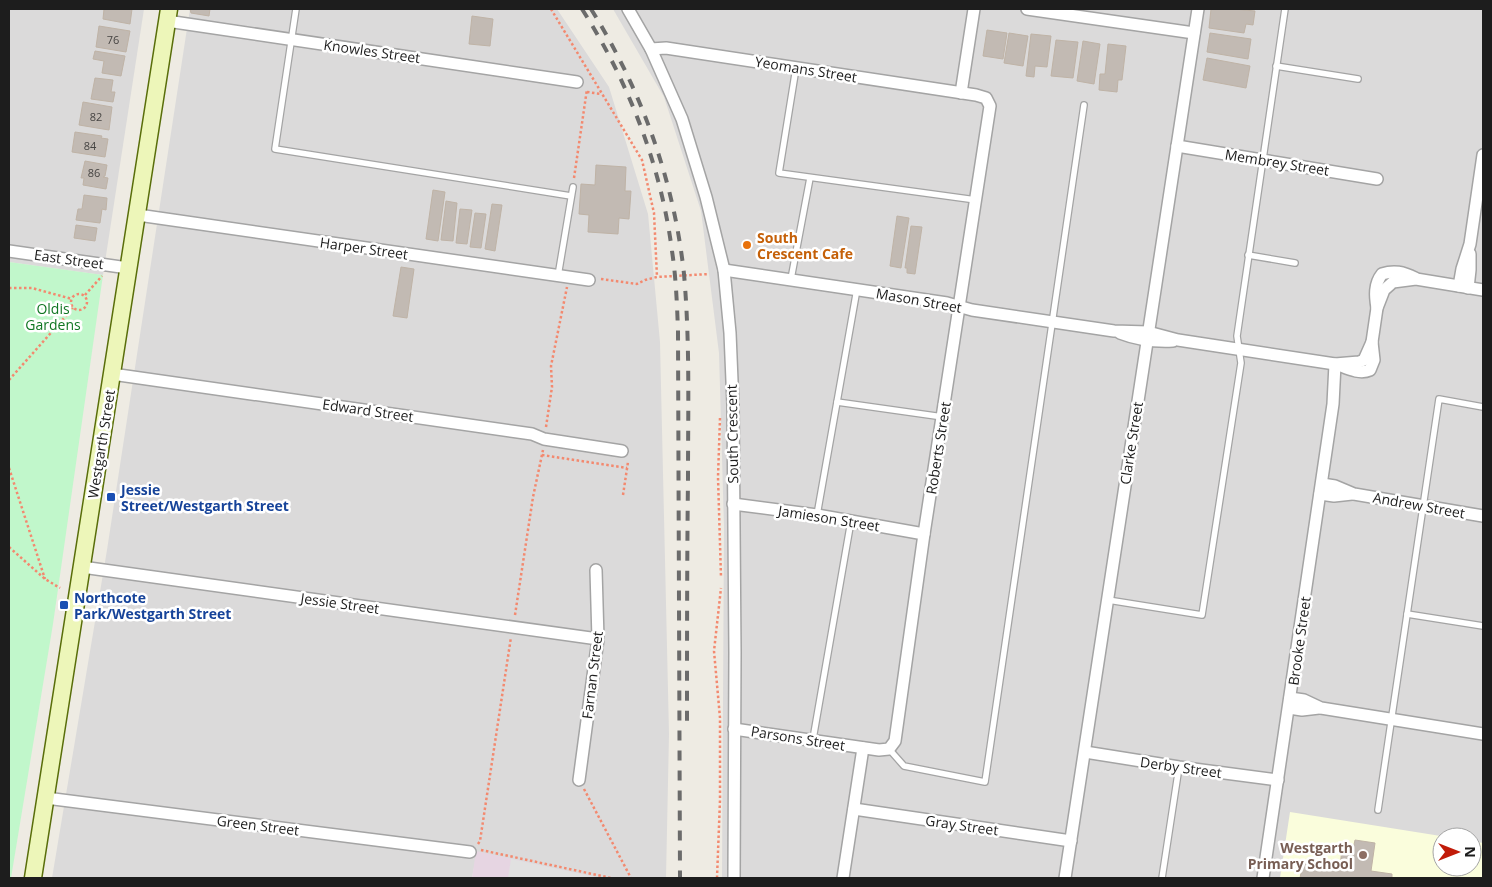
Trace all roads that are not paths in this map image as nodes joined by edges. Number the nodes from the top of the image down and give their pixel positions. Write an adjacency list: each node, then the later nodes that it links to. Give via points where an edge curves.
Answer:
1 (296, 9): 9 (lane)
2 (628, 9): 10 (street, South Crescent)
3 (974, 9): 15 (street)
4 (1027, 9): 8 (street)
5 (1198, 9): 8 (street, Clarke Street)
6 (1285, 9): 11 (lane)
7 (168, 15): 9 (street, Knowles Street); 25 (main road, Westgarth Street)
8 (1194, 33): 17 (street, Clarke Street)
9 (291, 40): 14 (street, Knowles Street); 23 (lane, via 275,149)
10 (651, 49): 12 (street, Yeomans Street, via 666,48); 30 (street, South Crescent, via 682,119)
11 (1276, 66): 13 (lane); 19 (lane)
12 (796, 68): 15 (street, Yeomans Street); 20 (lane, via 779,173)
13 (1358, 79)
14 (584, 82)
15 (961, 93): 24 (street, Roberts Street, via 986,98 990,106)
16 (1084, 105): 38 (lane)
17 (1177, 146): 19 (street, Membrey Street); 39 (street, Clarke Street)
18 (1483, 155): 34 (street, via 1470,244 1462,269)
19 (1262, 160): 21 (street, Membrey Street); 27 (lane)
20 (810, 178): 24 (lane); 32 (lane)
21 (1378, 178)
22 (573, 187): 23 (lane)
23 (571, 196): 31 (lane)
24 (976, 200): 37 (street, Roberts Street)
25 (138, 216): 29 (main road, Westgarth Street); 31 (street, Harper Street)
26 (9, 251): 29 (street, East Street)
27 (1248, 255): 28 (lane); 40 (lane, via 1237,336)
28 (1295, 263)
29 (128, 268): 42 (main road, Westgarth Street)
30 (724, 270): 32 (street, Mason Street); 48 (street, South Crescent, via 730,333)
31 (563, 277): 33 (street, Harper Street)
32 (792, 279): 35 (street, Mason Street)
33 (590, 280)
34 (1463, 287): 36 (street); 41 (street, Mason Street, via 1416,279 1389,284 1377,308 1365,367)
35 (857, 289): 37 (street, Mason Street); 43 (lane)
36 (1483, 290)
37 (959, 307): 38 (street, Mason Street); 45 (street, Roberts Street)
38 (1052, 321): 39 (street, Mason Street, via 1114,331 1136,339); 66 (lane, via 985,782 904,766)
39 (1148, 336): 40 (street, Mason Street); 56 (street, Clarke Street)
40 (1239, 350): 41 (street, Mason Street); 56 (lane, via 1241,363 1202,615)
41 (1341, 365): 47 (street, Brooke Street)
42 (112, 374): 46 (street, Edward Street, via 522,432); 54 (main road, Westgarth Street)
43 (837, 402): 45 (lane); 50 (lane)
44 (1483, 407): 49 (lane, via 1439,399)
45 (942, 417): 53 (street, Roberts Street)
46 (625, 455)
47 (1321, 489): 49 (street, Andrew Street, via 1335,486 1354,494); 60 (street, Brooke Street)
48 (733, 504): 50 (street, Jamieson Street); 62 (street, South Crescent)
49 (1422, 506): 51 (street, Andrew Street); 57 (lane)
50 (817, 515): 52 (street, Jamieson Street)
51 (1483, 516)
52 (851, 521): 53 (street, Jamieson Street); 64 (lane)
53 (924, 534): 66 (street, Roberts Street, via 895,741)
54 (82, 567): 59 (street, Jessie Street); 71 (main road, Westgarth Street)
55 (596, 570): 59 (street, Farnan Street)
56 (1108, 600): 67 (street, Clarke Street)
57 (1406, 614): 58 (lane); 61 (lane)
58 (1483, 626)
59 (598, 639): 69 (street, Farnan Street)
60 (1289, 703): 61 (street, via 1304,700 1321,708); 70 (street, Brooke Street)
61 (1391, 719): 63 (street); 73 (lane)
62 (734, 728): 64 (street, Parsons Street); 77 (street, South Crescent)
63 (1483, 734)
64 (813, 740): 65 (street, Parsons Street)
65 (863, 748): 66 (street); 72 (street)
66 (889, 750)
67 (1085, 752): 68 (street, Derby Street); 74 (street, Clarke Street)
68 (1179, 767): 70 (street, Derby Street); 80 (lane)
69 (579, 780)
70 (1278, 780): 81 (street, Brooke Street)
71 (46, 798): 75 (street, Green Street); 76 (main road, Westgarth Street)
72 (854, 809): 74 (street, Gray Street); 78 (street)
73 (1378, 810)
74 (1071, 841): 79 (street, Clarke Street)
75 (470, 852)
76 (33, 878)
77 (734, 878)
78 (843, 878)
79 (1065, 878)
80 (1162, 878)
81 (1263, 878)

